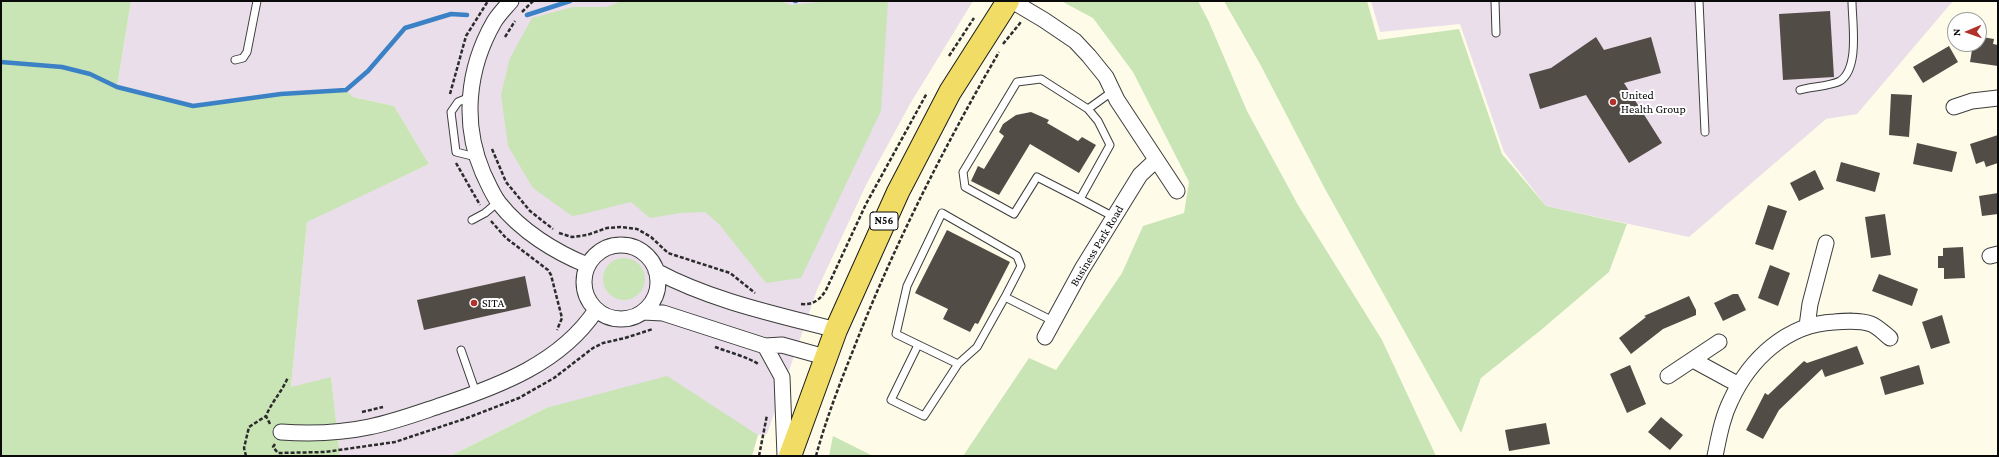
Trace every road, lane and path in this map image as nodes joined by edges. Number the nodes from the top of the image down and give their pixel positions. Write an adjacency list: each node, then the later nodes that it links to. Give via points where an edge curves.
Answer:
1 (257, 1): 15 (lane, via 247,52 242,58)
2 (511, 1): 20 (street, via 494,21 478,56)
3 (533, 1): 11 (path)
4 (1008, 1): 45 (main road, N56, via 946,99 898,192)
5 (1012, 1): 9 (street)
6 (1495, 1): 13 (lane)
7 (1700, 1): 24 (lane)
8 (1852, 1): 18 (lane, via 1853,60 1848,74 1839,82)
9 (1028, 10): 19 (street, via 1075,41 1106,77); 71 (path, via 1004,44 964,114 903,232 867,314)
10 (976, 14): 16 (path)
11 (520, 15)
12 (516, 19): 14 (path)
13 (1496, 33)
14 (502, 41)
15 (235, 60)
16 (946, 61)
17 (931, 87): 40 (path, via 866,204 821,298 807,304)
18 (1800, 90)
19 (1113, 91): 23 (lane); 28 (street)
20 (470, 97): 26 (lane, via 458,102 450,112); 27 (street, via 470,129)
21 (1998, 98): 22 (street, via 1972,101)
22 (1954, 107)
23 (1088, 109): 30 (lane, via 1098,121 1110,144); 30 (lane, via 1041,80 1017,82 962,172 965,188 1014,214 1036,177)
24 (1705, 132)
25 (491, 146): 38 (path, via 506,182 530,211 557,232 572,237 607,228 637,229 651,237 668,253 730,273 756,294)
26 (456, 152): 27 (lane); 32 (path, via 456,165)
27 (476, 157): 31 (street)
28 (1156, 160): 29 (street); 33 (street, Business Park Road, via 1140,175)
29 (1177, 191)
30 (1080, 199): 33 (lane)
31 (498, 202): 32 (lane); 36 (street, via 540,240)
32 (485, 213): 34 (lane); 46 (path, via 506,238 551,275 562,318)
33 (1114, 217): 43 (street, Business Park Road)
34 (472, 220)
35 (1826, 243): 44 (street)
36 (587, 265): 37 (street, via 604,248 620,244 643,252); 41 (street, via 584,272 584,289 586,297)
37 (656, 271): 42 (street, via 656,293); 45 (street, via 682,285 736,304)
38 (761, 295)
39 (1005, 297): 43 (lane); 50 (lane, via 1020,266 1017,256 942,213 907,286 896,334); 56 (lane, via 977,347)
40 (797, 304)
41 (596, 310): 42 (street, via 607,317 619,319); 61 (street, via 573,337 544,361)
42 (643, 312): 51 (street, via 663,313)
43 (1053, 322): 47 (street, Business Park Road)
44 (1807, 326): 48 (street, via 1849,321 1871,324); 60 (street, via 1781,339 1760,356)
45 (836, 330): 53 (main road, N56)
46 (556, 332)
47 (1045, 337)
48 (1890, 338)
49 (1719, 342): 55 (street)
50 (918, 345): 56 (lane); 56 (lane, via 891,400 924,416)
51 (765, 346): 53 (street, via 782,345); 69 (street, via 782,377)
52 (461, 350): 61 (lane)
53 (825, 357): 70 (main road, N56)
54 (752, 359): 57 (path)
55 (1693, 360): 58 (street); 60 (street)
56 (958, 364)
57 (762, 368)
58 (1668, 376)
59 (288, 377): 65 (path)
60 (1739, 385): 72 (street, via 1721,426)
61 (476, 394): 66 (street, via 368,428 308,434)
62 (384, 406): 64 (path)
63 (769, 408): 68 (path)
64 (355, 413)
65 (266, 416): 66 (path, via 272,428); 67 (path, via 249,426 244,448)
66 (281, 432)
67 (246, 456)
68 (759, 456)
69 (785, 456)
70 (790, 456)
71 (816, 456)
72 (1715, 456)

